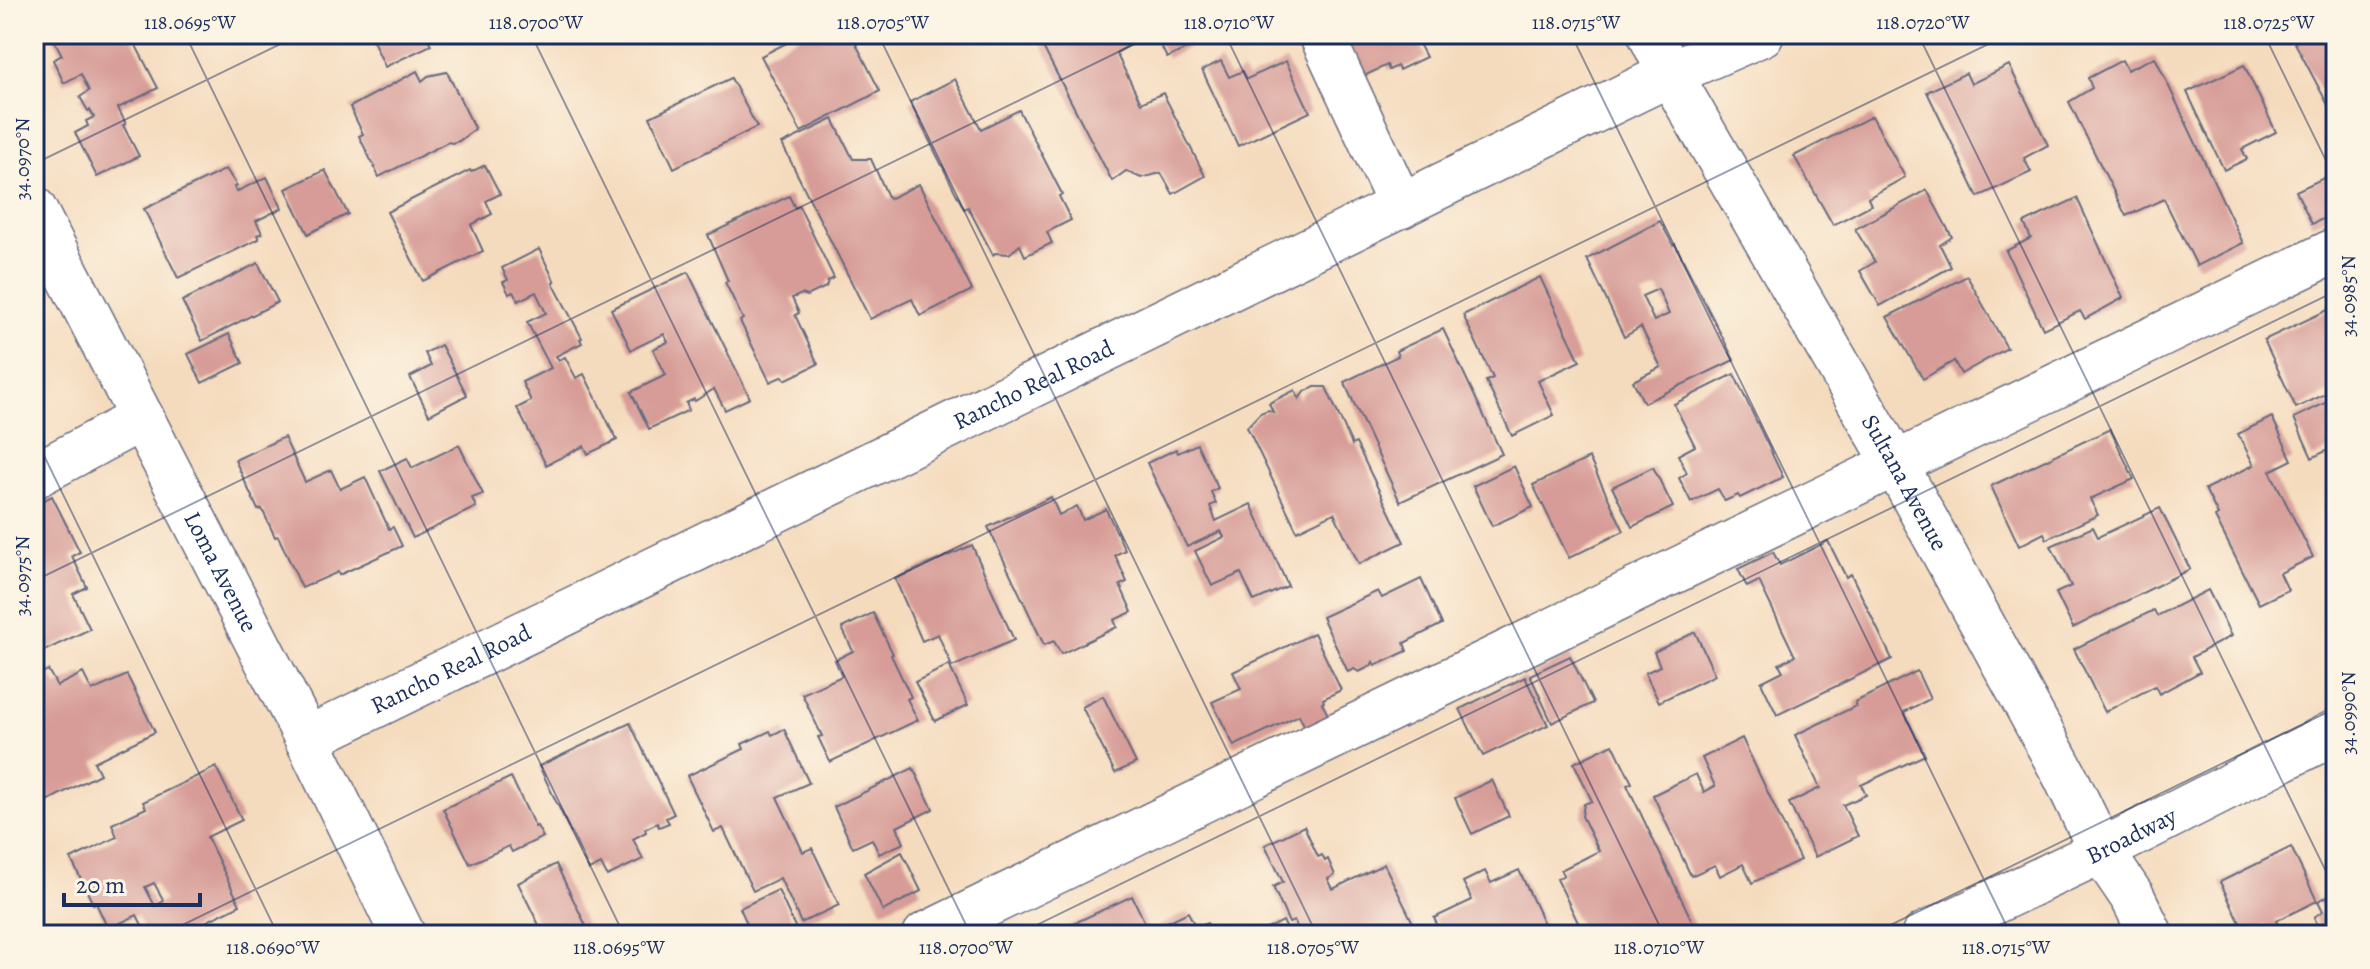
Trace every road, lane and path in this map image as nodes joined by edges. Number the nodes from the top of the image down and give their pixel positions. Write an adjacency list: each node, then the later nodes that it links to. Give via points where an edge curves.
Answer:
1 (1321, 34): 5 (street)
2 (1650, 34): 4 (street, Sultana Avenue)
3 (1762, 34): 4 (street, Rancho Real Road)
4 (1670, 74): 5 (street, Rancho Real Road); 9 (street, Sultana Avenue)
5 (1401, 206): 12 (street, Rancho Real Road)
6 (34, 209): 8 (street, Loma Avenue)
7 (2336, 250): 9 (street)
8 (142, 418): 10 (street); 12 (street, Loma Avenue)
9 (1896, 465): 13 (street, Sultana Avenue); 15 (street)
10 (34, 476)
11 (2336, 732): 13 (street, Broadway)
12 (307, 739): 14 (street, Loma Avenue)
13 (2101, 851): 16 (street, Broadway); 17 (street, Sultana Avenue)
14 (403, 935)
15 (925, 935)
16 (1924, 935)
17 (2151, 935)

